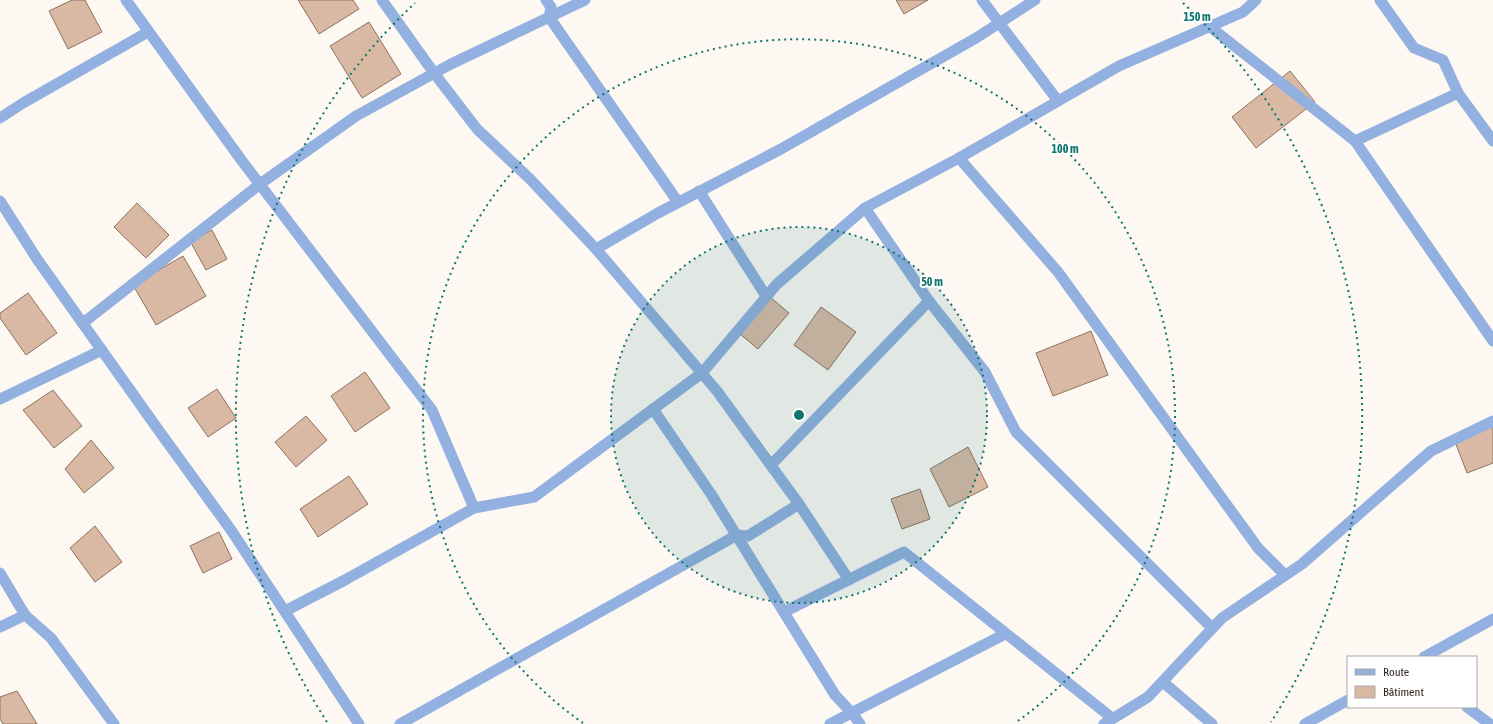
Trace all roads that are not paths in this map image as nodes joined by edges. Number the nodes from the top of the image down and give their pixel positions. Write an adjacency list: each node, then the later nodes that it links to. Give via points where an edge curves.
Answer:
1 (126, 0): 12 (street)
2 (382, 0): 13 (street)
3 (546, 0): 9 (street, via 551,7)
4 (585, 0): 9 (street)
5 (982, 0): 10 (street)
6 (1036, 0): 10 (street)
7 (1256, 0): 11 (street, via 1243,12)
8 (1380, 0): 14 (street, via 1414,48 1443,60)
9 (549, 17): 13 (street); 23 (street)
10 (999, 23): 15 (street); 21 (street, via 782,149)
11 (1209, 26): 15 (street, via 1118,66); 17 (street)
12 (148, 32): 16 (street); 20 (street)
13 (434, 73): 20 (street, via 356,116); 25 (street, via 477,129 530,178)
14 (1458, 93): 17 (street); 18 (street)
15 (1058, 101): 19 (street)
16 (0, 118)
17 (1355, 141): 29 (street)
18 (1493, 141)
19 (959, 158): 24 (street); 40 (street, via 1058,272 1258,548)
20 (260, 184): 28 (street); 37 (street, via 432,410)
21 (699, 191): 23 (street); 26 (street)
22 (0, 201): 28 (street, via 37,259)
23 (678, 202): 25 (street)
24 (865, 208): 26 (street); 27 (street)
25 (596, 249): 31 (street)
26 (766, 296): 31 (street)
27 (929, 301): 35 (street); 47 (street, via 985,372 1016,432)
28 (83, 323): 30 (street)
29 (1493, 341)
30 (102, 350): 32 (street); 42 (street, via 231,530)
31 (702, 373): 33 (street); 35 (street)
32 (0, 399)
33 (653, 409): 37 (street, via 534,497); 38 (street)
34 (1493, 421): 40 (street, via 1431,451 1302,564)
35 (771, 465): 36 (street)
36 (799, 504): 38 (street, via 748,536); 41 (street)
37 (474, 508): 42 (street)
38 (737, 535): 43 (street); 57 (street)
39 (0, 573): 44 (street)
40 (1286, 575): 47 (street, via 1222,618)
41 (849, 580): 43 (street); 48 (street, via 904,552)
42 (285, 611): 56 (street)
43 (784, 612): 53 (street, via 835,694)
44 (25, 615): 46 (street); 55 (street, via 51,638)
45 (1493, 619): 49 (street)
46 (0, 627)
47 (1212, 628): 50 (street)
48 (1005, 634): 53 (street); 54 (street)
49 (1426, 656)
50 (1162, 682): 54 (street, via 1148,697); 60 (street)
51 (1347, 701): 61 (street)
52 (1468, 708): 62 (street)
53 (852, 713): 58 (street); 59 (street)
54 (1108, 721)
55 (114, 724)
56 (359, 724)
57 (400, 724)
58 (830, 724)
59 (860, 724)
60 (1212, 724)
61 (1305, 724)
62 (1490, 724)

